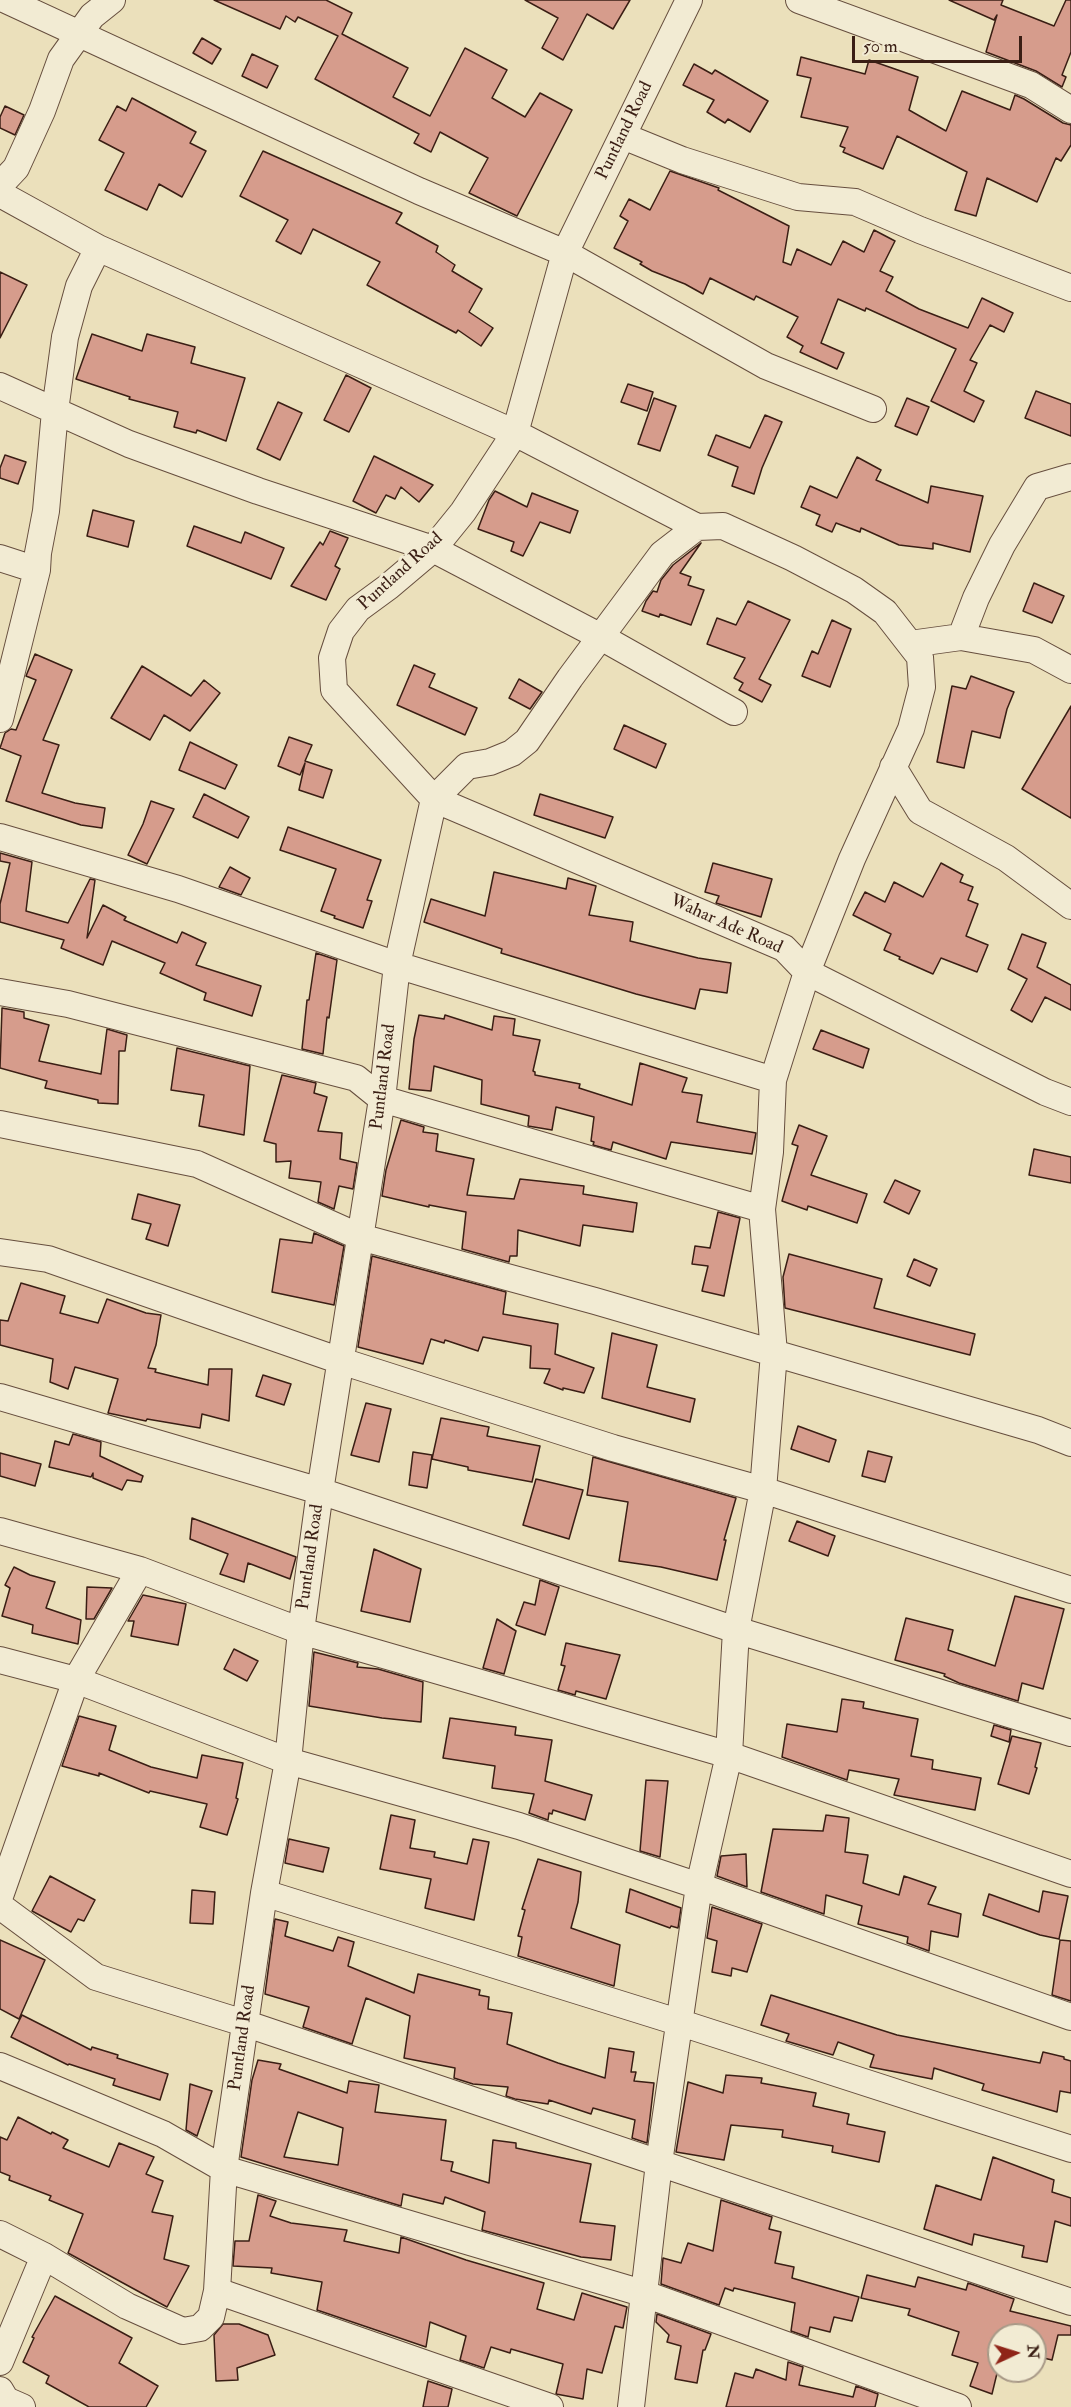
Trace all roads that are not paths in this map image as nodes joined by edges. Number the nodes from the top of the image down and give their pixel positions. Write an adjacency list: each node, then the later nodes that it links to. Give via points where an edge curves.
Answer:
1 (6, 0): 5 (street)
2 (112, 0): 5 (street, via 92,16)
3 (689, 0): 7 (street, Puntland Road)
4 (799, 0): 6 (street, via 1031,85)
5 (80, 33): 8 (street, via 61,59 16,168); 11 (street, via 419,191)
6 (1071, 110)
7 (623, 136): 11 (street, Puntland Road); 12 (street, via 682,160 798,197 855,202)
8 (0, 185)
9 (0, 194): 10 (street)
10 (98, 248): 15 (street, via 79,286 65,338); 16 (street)
11 (565, 253): 14 (street, via 766,366); 16 (street, Puntland Road)
12 (1071, 288)
13 (0, 386): 15 (street)
14 (873, 409)
15 (55, 411): 19 (street, via 129,444); 21 (street)
16 (515, 433): 18 (street); 19 (street, Puntland Road, via 463,512)
17 (1071, 477): 23 (street, via 1037,487 1002,545)
18 (697, 527): 22 (street, via 662,554); 24 (street, via 723,526 854,590 885,612)
19 (432, 549): 22 (street); 29 (street, Puntland Road, via 358,609 341,631 332,658 334,690)
20 (0, 558): 21 (street)
21 (37, 570): 27 (street)
22 (600, 637): 26 (street); 29 (street, via 527,741 512,753 467,766)
23 (961, 637): 24 (street); 25 (street, via 1034,650)
24 (910, 644): 28 (street, via 920,657 922,687 911,729)
25 (1071, 670)
26 (734, 712)
27 (0, 719)
28 (893, 767): 31 (street, via 920,811 1006,858); 33 (street)
29 (434, 799): 32 (street, Puntland Road); 33 (street, Wahar Ade Road, via 784,948)
30 (0, 837): 32 (street, via 178,889)
31 (1071, 906)
32 (398, 965): 35 (street); 36 (street, Puntland Road)
33 (807, 972): 35 (street); 37 (street, Wahar Ade Road)
34 (0, 992): 36 (street, via 68,1004 356,1078)
35 (773, 1080): 39 (street, via 770,1152)
36 (382, 1100): 39 (street); 40 (street, Puntland Road)
37 (1071, 1102)
38 (0, 1124): 40 (street, via 197,1164)
39 (762, 1209): 42 (street)
40 (360, 1237): 42 (street); 43 (street, Puntland Road)
41 (0, 1252): 43 (street, via 48,1259)
42 (774, 1353): 45 (street); 46 (street)
43 (341, 1361): 46 (street, via 613,1448); 47 (street, Puntland Road)
44 (0, 1397): 47 (street)
45 (1071, 1443)
46 (763, 1490): 50 (street); 51 (street)
47 (320, 1491): 51 (street); 52 (street, Puntland Road)
48 (0, 1531): 49 (street)
49 (140, 1570): 52 (street); 54 (street)
50 (1071, 1590)
51 (736, 1630): 55 (street); 56 (street)
52 (301, 1631): 56 (street); 57 (street, Puntland Road)
53 (0, 1660): 54 (street)
54 (76, 1680): 57 (street); 61 (street)
55 (1071, 1733)
56 (729, 1755): 58 (street); 59 (street)
57 (288, 1761): 59 (street, via 519,1826); 60 (street, Puntland Road)
58 (1071, 1874)
59 (699, 1886): 63 (street); 64 (street)
60 (264, 1893): 64 (street); 65 (street, Puntland Road)
61 (0, 1896)
62 (0, 1906): 65 (street, via 96,1977)
63 (1071, 2017)
64 (681, 2023): 67 (street); 68 (street)
65 (244, 2024): 68 (street); 69 (street, Puntland Road)
66 (0, 2066): 69 (street, via 163,2134)
67 (1071, 2149)
68 (659, 2163): 73 (street); 74 (street)
69 (224, 2169): 72 (street, Puntland Road); 73 (street)
70 (0, 2234): 71 (street, Puntland Road)
71 (44, 2256): 72 (street, Puntland Road, via 127,2306 183,2331 200,2328 211,2317); 75 (street)
72 (217, 2291): 76 (street)
73 (642, 2293): 77 (street); 78 (street)
74 (1071, 2301)
75 (0, 2362)
76 (550, 2407)
77 (631, 2407)
78 (958, 2407)

